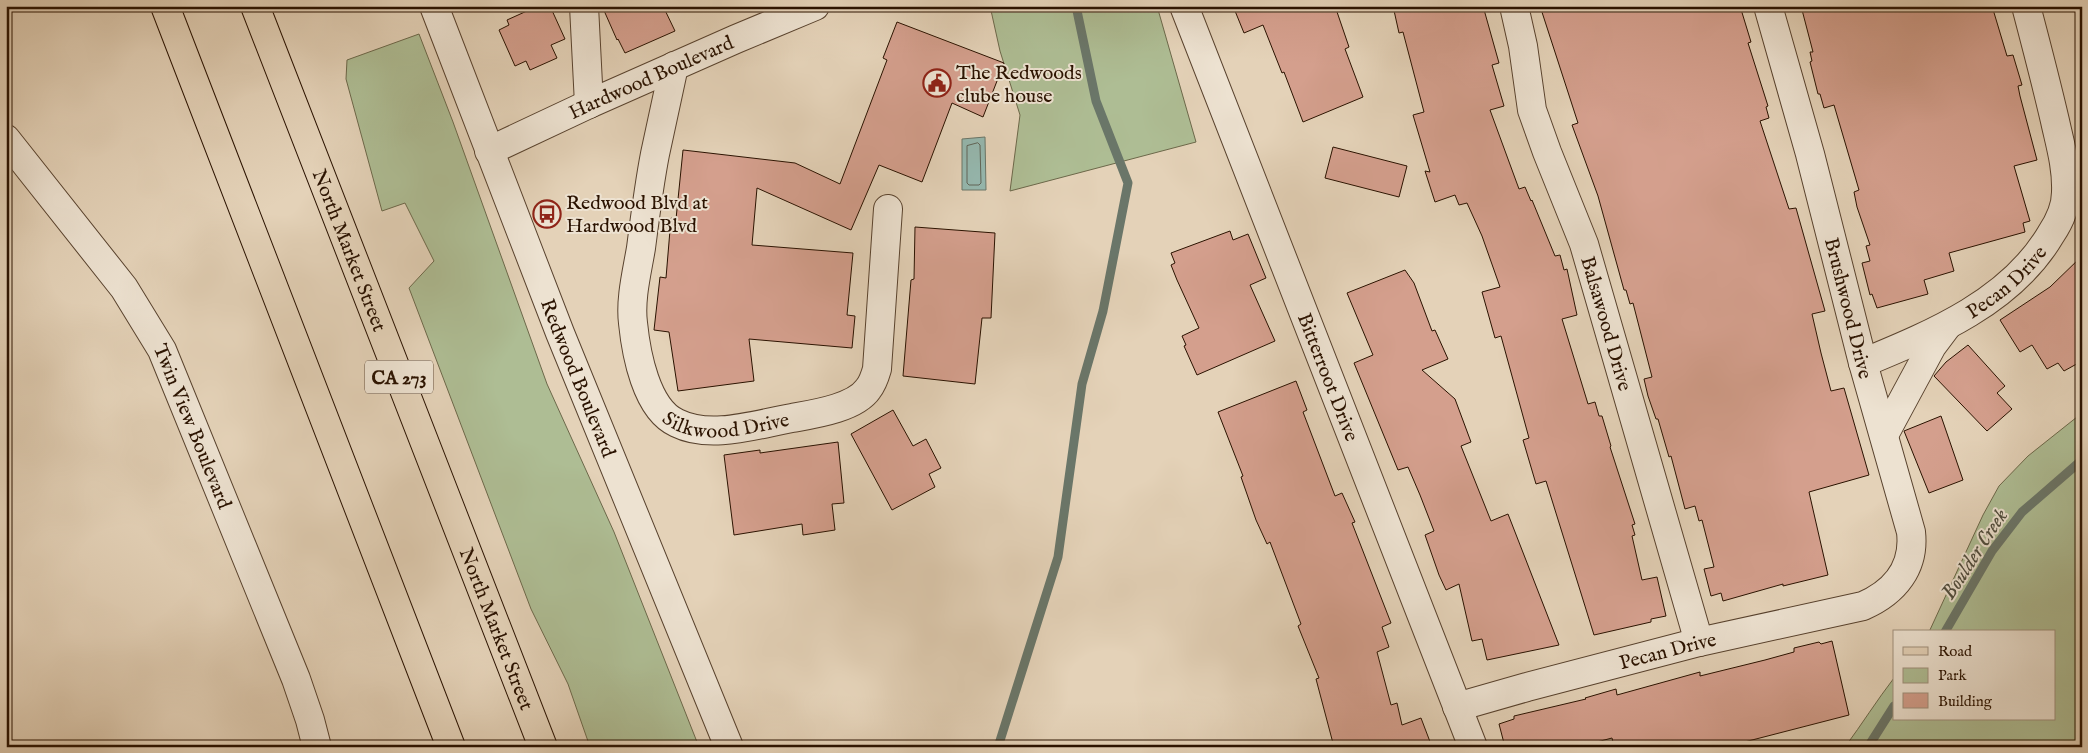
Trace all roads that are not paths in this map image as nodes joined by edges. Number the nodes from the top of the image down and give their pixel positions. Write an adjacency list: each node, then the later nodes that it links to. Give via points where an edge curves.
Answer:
1 (165, 6): 22 (main road)
2 (255, 6): 23 (main road, North Market Street / CA 273)
3 (434, 6): 13 (street, Redwood Boulevard)
4 (584, 6): 11 (street)
5 (815, 6): 10 (street, Hardwood Boulevard)
6 (1184, 6): 20 (street, Bitterroot Drive)
7 (1514, 6): 19 (street, Balsawood Drive, via 1532,110 1584,244)
8 (1768, 6): 16 (street, Brushwood Drive, via 1810,154)
9 (2026, 6): 15 (street, Pecan Drive, via 2065,165 2063,209 2043,249 2014,280)
10 (674, 66): 11 (street, Hardwood Boulevard); 14 (street, Silkwood Drive, via 655,155 632,322 649,392 676,423 718,430 747,426 852,403 868,390 877,368)
11 (589, 104): 13 (street, Hardwood Boulevard)
12 (6, 139): 21 (street, Twin View Boulevard, via 124,288 162,350 296,679)
13 (489, 151): 24 (street, Redwood Boulevard)
14 (888, 209)
15 (1948, 325): 16 (street, Pecan Drive); 17 (street, Pecan Drive, via 1932,346)
16 (1863, 363): 17 (street, Brushwood Drive)
17 (1884, 436): 18 (street, Brushwood Drive, via 1913,544 1901,578)
18 (1879, 599): 19 (street, Pecan Drive, via 1855,608)
19 (1698, 642): 20 (street, Pecan Drive)
20 (1457, 707): 25 (street, Bitterroot Drive)
21 (317, 747)
22 (451, 747)
23 (542, 747)
24 (729, 747)
25 (1473, 747)

